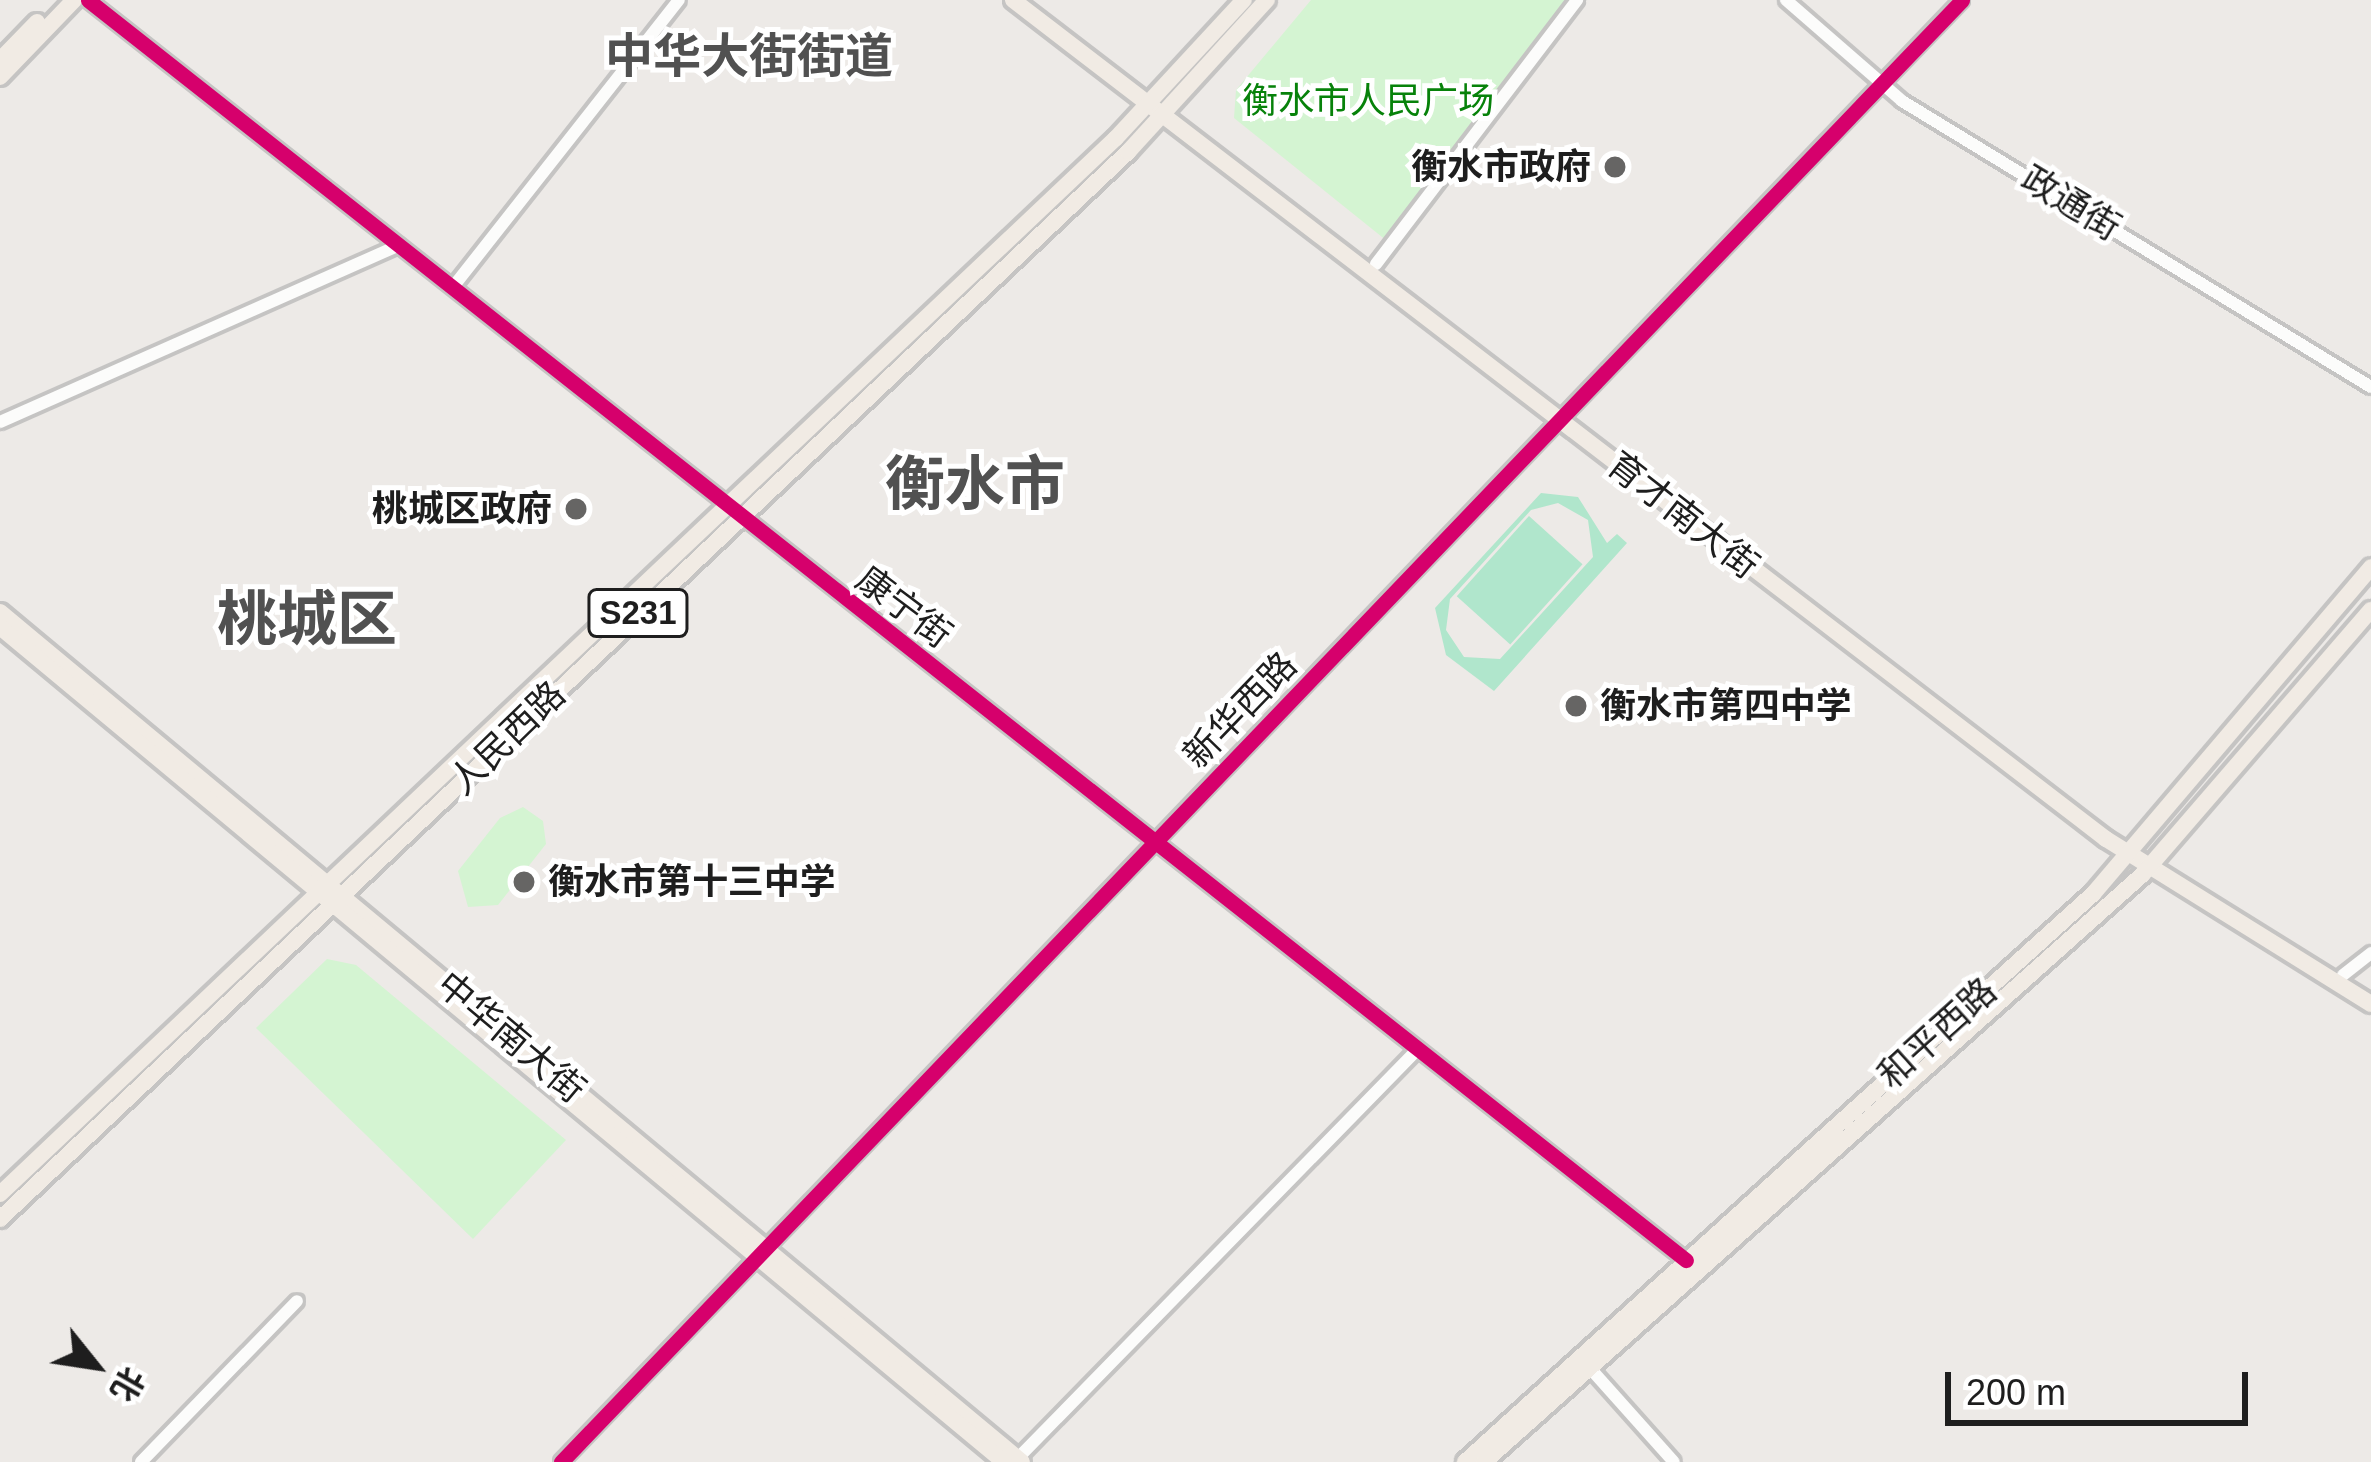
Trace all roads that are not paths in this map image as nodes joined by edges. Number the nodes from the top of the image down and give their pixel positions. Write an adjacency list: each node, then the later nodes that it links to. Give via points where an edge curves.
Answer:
1 (59, 0): 12 (main road)
2 (74, 0): 13 (main road)
3 (88, 0): 16 (street, 康宁街)
4 (679, 0): 18 (street)
5 (1013, 0): 15 (main road, 育才南大街)
6 (1031, 0): 15 (main road, 育才南大街)
7 (1244, 0): 15 (main road, 人民西路 / S231)
8 (1268, 0): 15 (main road, 人民西路 / S231)
9 (1577, 0): 17 (street)
10 (1786, 0): 14 (street, 政通街)
11 (1962, 0): 14 (street, 新华西路)
12 (0, 60)
13 (0, 76)
14 (1880, 86): 19 (street, 政通街); 20 (street, 新华西路)
15 (1161, 106): 17 (main road, 育才南大街); 20 (main road, 育才南大街); 22 (main road, 人民西路 / S231)
16 (399, 244): 18 (street, 康宁街); 21 (street)
17 (1376, 264): 20 (main road, 育才南大街)
18 (453, 287): 22 (street, 康宁街)
19 (2371, 387)
20 (1564, 416): 27 (street, 新华西路); 28 (main road, 育才南大街)
21 (0, 422)
22 (731, 512): 27 (street, 康宁街); 30 (main road, 人民西路 / S231)
23 (2371, 567): 28 (main road, 和平西路)
24 (2371, 610): 29 (main road, 和平西路)
25 (0, 612): 30 (main road, 中华南大街)
26 (0, 628): 30 (main road, 中华南大街)
27 (1155, 842): 35 (street, 康宁街); 38 (street, 新华西路)
28 (2131, 849): 29 (main road, 育才南大街); 39 (main road, 和平西路)
29 (2152, 864): 32 (main road, 育才南大街); 34 (main road, 育才南大街); 41 (main road, 和平西路)
30 (329, 894): 36 (main road, 人民西路 / S231); 37 (main road, 人民西路 / S231); 38 (main road, 中华南大街)
31 (2371, 953): 32 (street)
32 (2343, 975): 33 (main road, 育才南大街)
33 (2371, 992)
34 (2371, 1004)
35 (1418, 1049): 39 (street, 康宁街); 42 (street)
36 (0, 1194)
37 (0, 1219)
38 (761, 1254): 42 (main road, 中华南大街); 44 (street, 新华西路)
39 (1686, 1261): 45 (main road, 和平西路)
40 (297, 1301): 43 (street)
41 (1589, 1367): 46 (main road, 和平西路); 47 (street)
42 (1014, 1461)
43 (141, 1462)
44 (561, 1462)
45 (1465, 1462)
46 (1484, 1462)
47 (1674, 1462)

